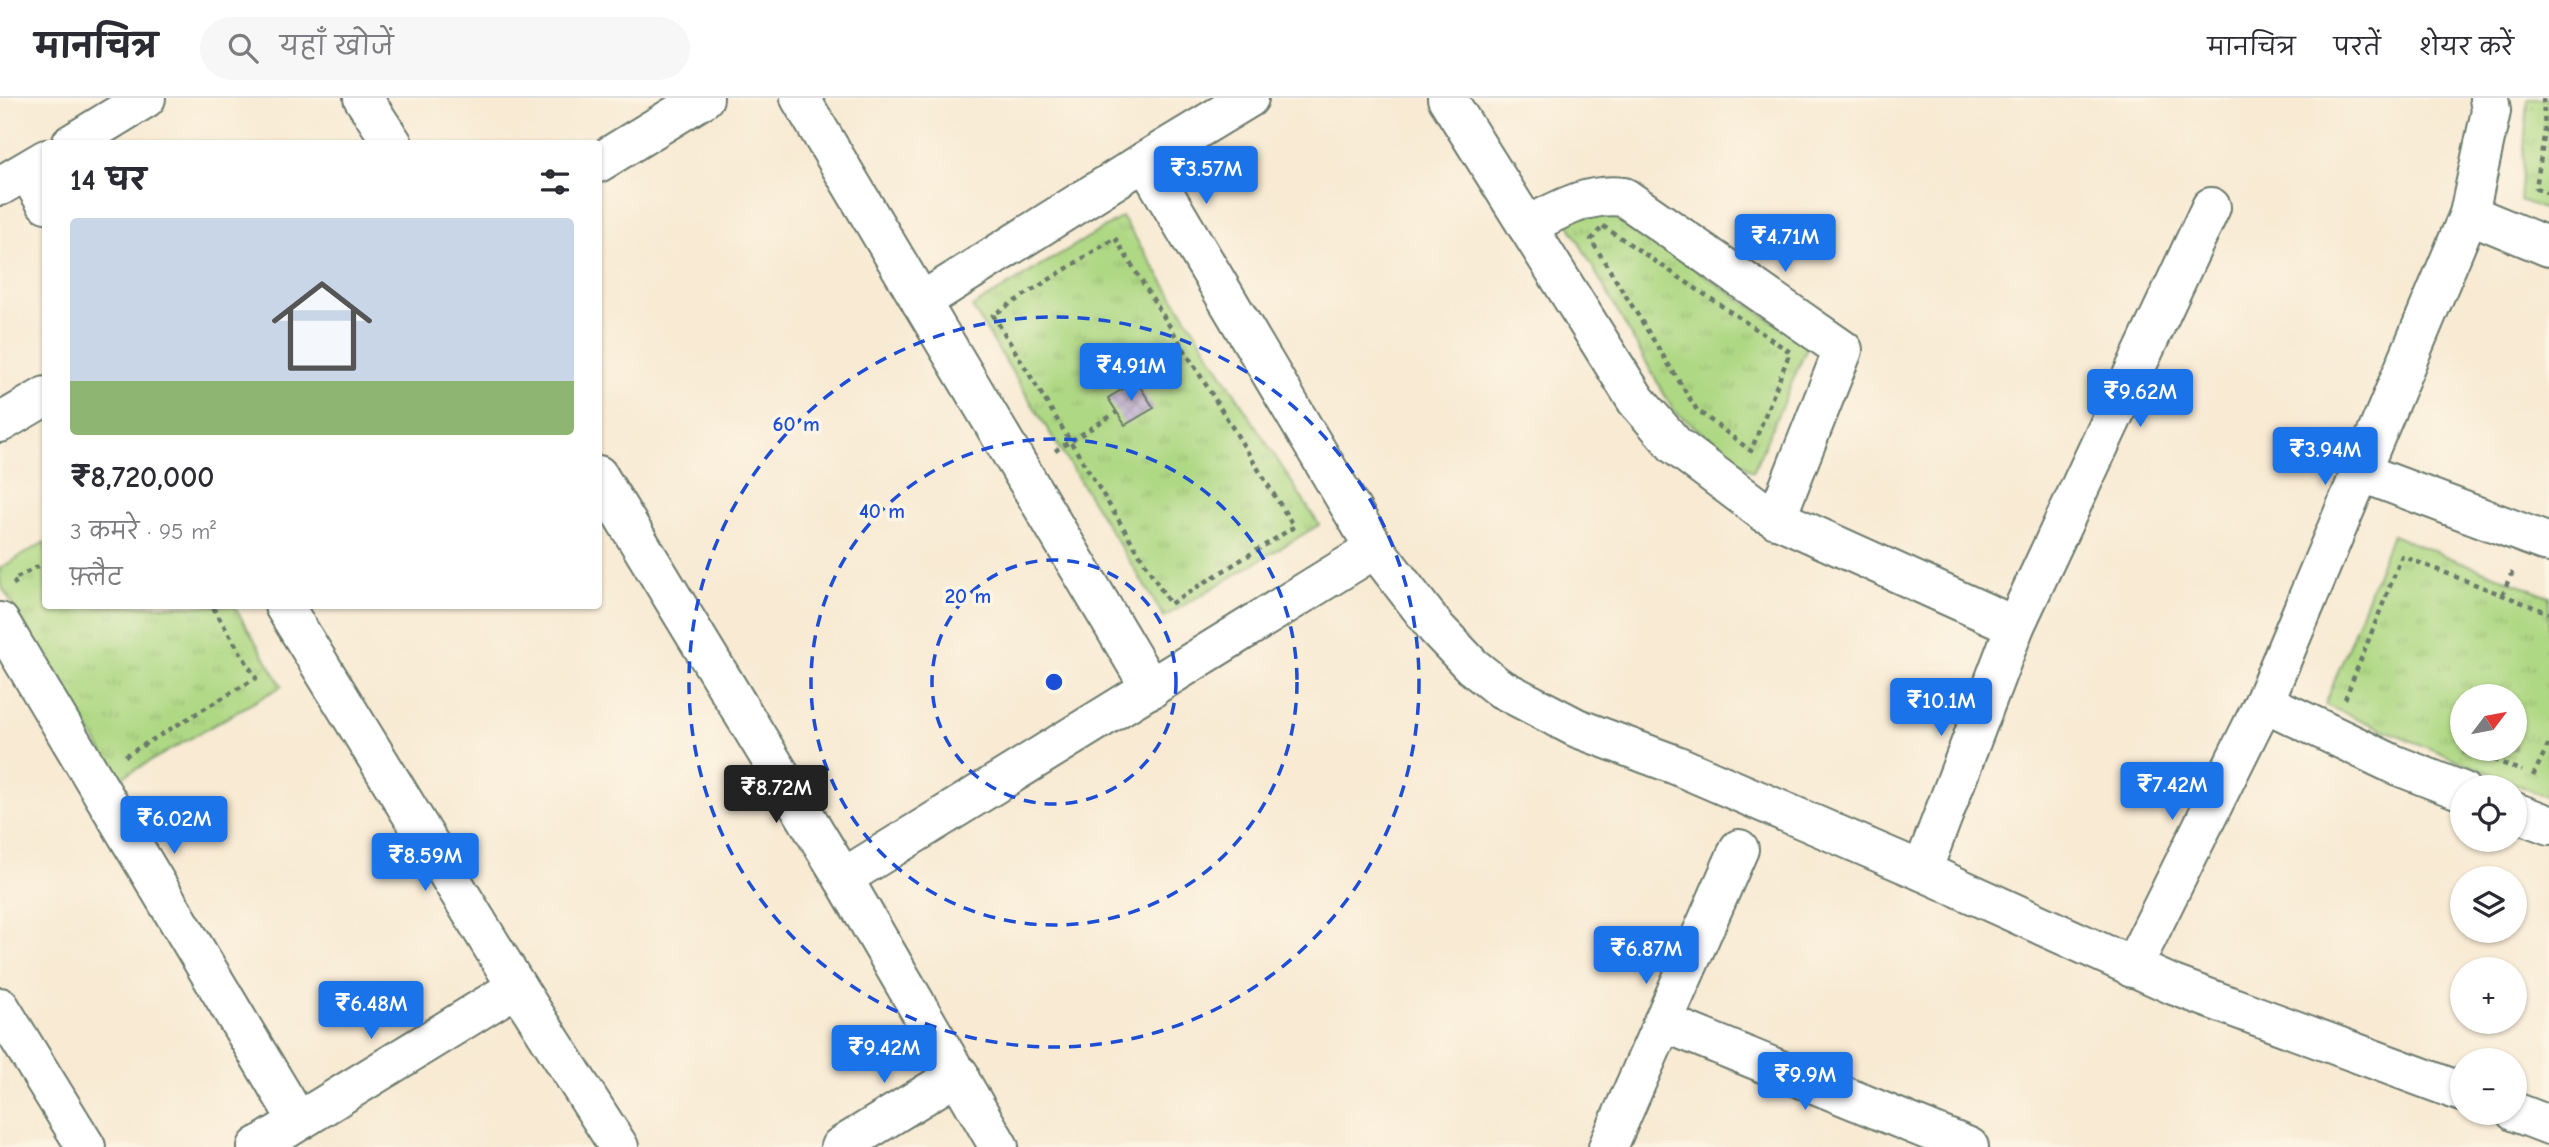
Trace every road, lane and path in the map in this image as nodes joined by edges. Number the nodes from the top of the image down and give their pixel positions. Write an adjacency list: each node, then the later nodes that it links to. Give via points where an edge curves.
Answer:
1 (146, 98): 9 (street)
2 (363, 98): 10 (street)
3 (704, 98): 11 (street)
4 (800, 98): 19 (street)
5 (1249, 98): 12 (street)
6 (1447, 98): 16 (street)
7 (2489, 98): 15 (street, via 2491,111)
8 (2543, 98): 13 (path, via 2546,130 2536,188)
9 (78, 140)
10 (390, 140)
11 (602, 161)
12 (1146, 161): 19 (street); 29 (street)
13 (2549, 193)
14 (2211, 207): 35 (street)
15 (2469, 214): 18 (street); 25 (street)
16 (1527, 226): 27 (street, via 1636,400 1675,444); 27 (street, via 1590,197 1624,197 1843,350)
17 (1603, 226): 17 (path, via 1591,240 1697,410 1751,451 1790,352)
18 (2549, 247)
19 (921, 302): 24 (street)
20 (42, 398): 22 (street)
21 (1117, 412): 23 (path)
22 (0, 423)
23 (1070, 442): 23 (path, via 1170,604 1294,527 1115,238 993,315); 24 (path)
24 (1022, 472): 36 (street)
25 (2363, 473): 28 (street); 37 (street)
26 (602, 482): 47 (street)
27 (1776, 519): 35 (street)
28 (2549, 543)
29 (1375, 549): 36 (street); 46 (street, via 1436,628 1499,687 1577,728)
30 (42, 564): 31 (path, via 13,580)
31 (10, 607): 54 (street)
32 (214, 609): 40 (path, via 256,678 123,757)
33 (286, 609): 49 (street)
34 (2549, 613): 38 (path, via 2402,556 2345,699)
35 (2015, 626): 46 (street)
36 (1151, 689): 47 (street)
37 (2264, 702): 42 (street); 48 (street)
38 (2357, 704)
39 (2549, 743): 41 (path, via 2535,776)
40 (116, 745)
41 (2497, 761)
42 (2450, 786)
43 (2527, 817): 44 (street)
44 (2549, 825)
45 (1739, 849): 51 (street)
46 (1922, 870): 48 (street)
47 (843, 878): 52 (street)
48 (2133, 968): 53 (street)
49 (517, 988): 54 (street); 58 (street)
50 (1, 1012): 56 (street)
51 (1663, 1022): 55 (street); 61 (street)
52 (958, 1074): 59 (street); 60 (street)
53 (2450, 1087)
54 (298, 1121): 57 (street)
55 (1918, 1135): 62 (street)
56 (86, 1147)
57 (257, 1147)
58 (619, 1147)
59 (840, 1147)
60 (999, 1147)
61 (1608, 1147)
62 (1969, 1147)

